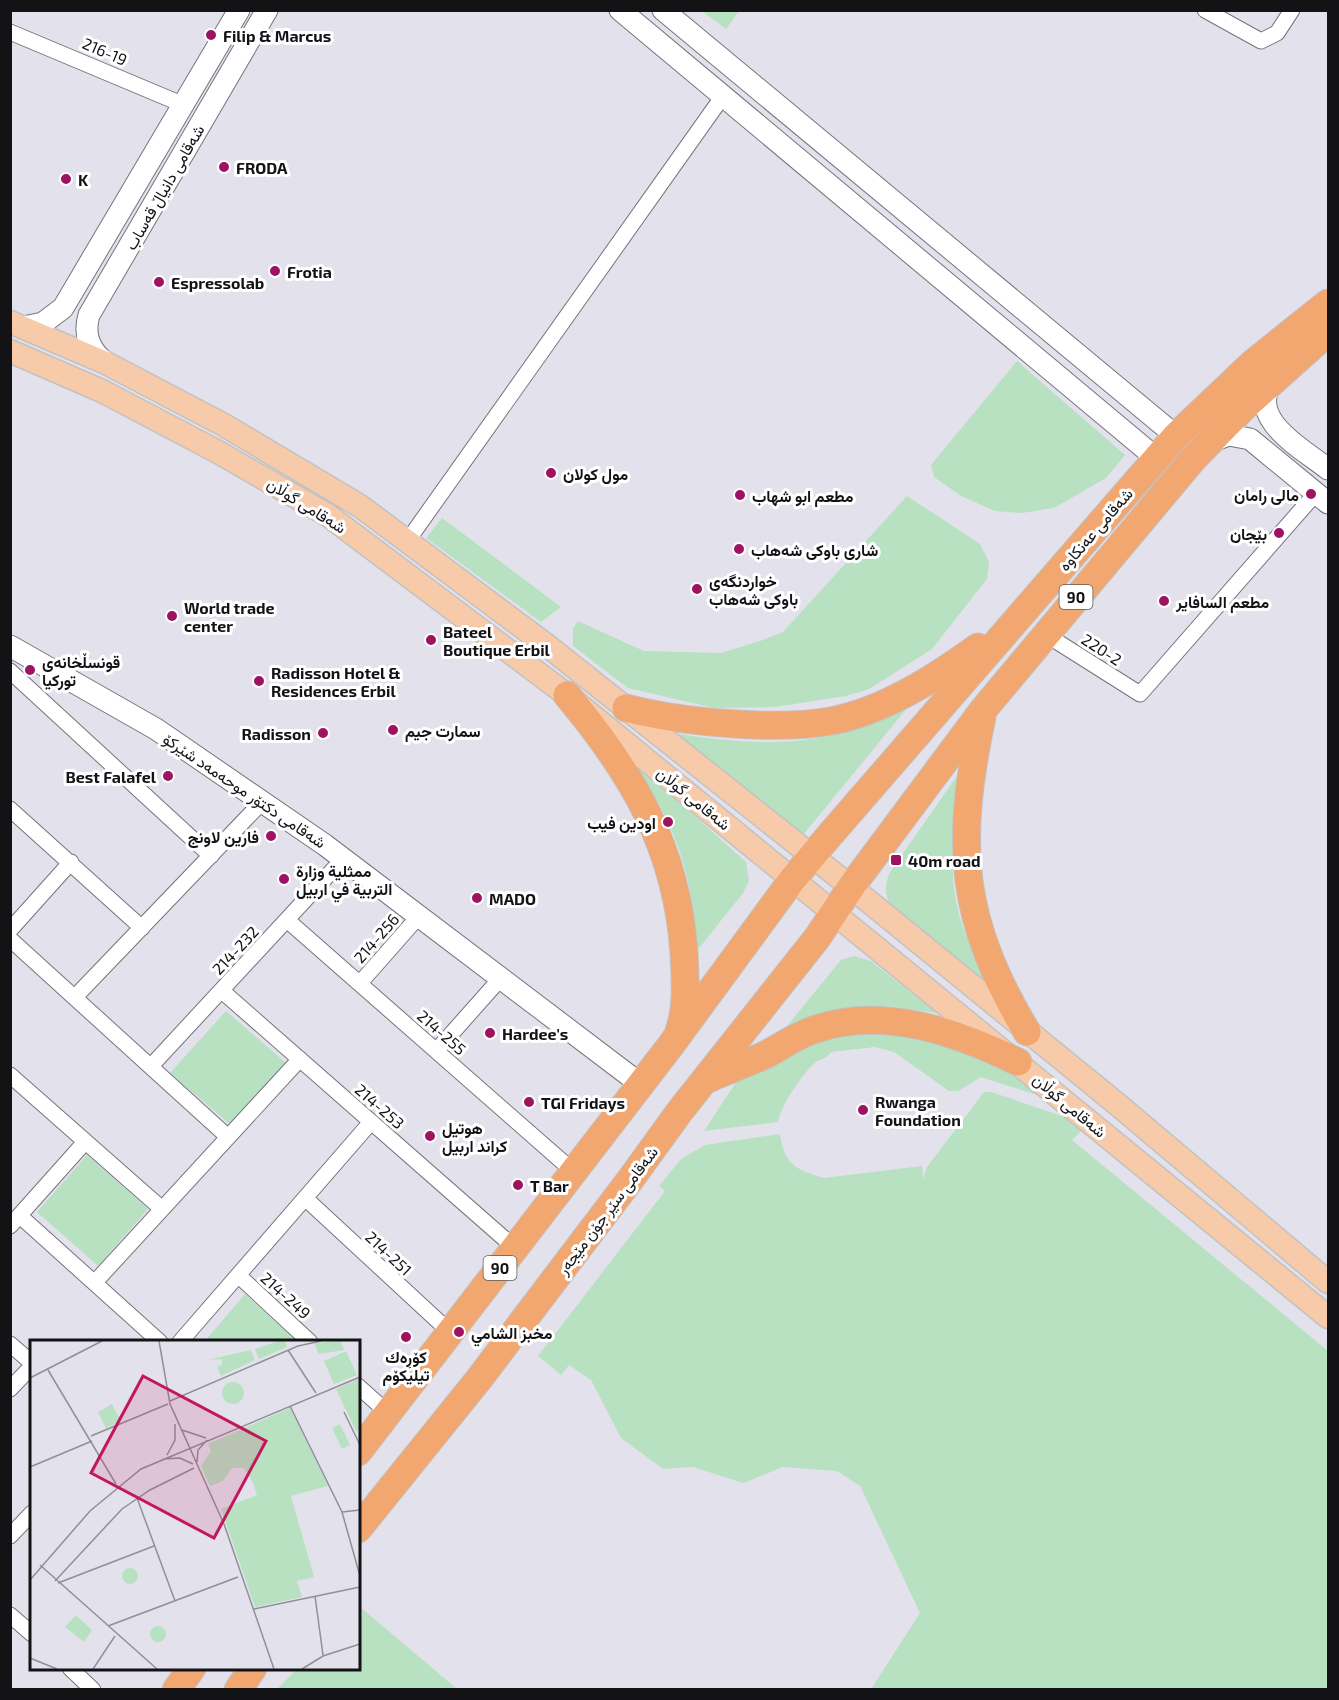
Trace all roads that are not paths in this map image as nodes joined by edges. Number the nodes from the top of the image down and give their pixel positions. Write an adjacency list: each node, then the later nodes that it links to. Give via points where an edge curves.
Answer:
1 (239, 10): 10 (street, شەقامی دانیاڵ قەساب)
2 (267, 10): 13 (street, شەقامی دانیاڵ قەساب)
3 (620, 10): 9 (street)
4 (663, 10): 19 (street)
5 (1205, 10): 7 (street)
6 (1292, 10): 7 (street, via 1277,33 1261,41)
7 (1225, 17)
8 (10, 32): 10 (street, 216-19)
9 (723, 96): 20 (street); 28 (street)
10 (184, 105): 11 (street, شەقامی دانیاڵ قەساب)
11 (71, 296): 13 (street, via 73,310); 14 (street, شەقامی دانیاڵ قەساب, via 52,319)
12 (1329, 303): 22 (highway, شەقامی عەنکاوە / 90, via 1253,363)
13 (91, 312): 17 (street, شەقامی دانیاڵ قەساب, via 88,339)
14 (17, 324): 17 (main road, شەقامی گوڵان)
15 (1329, 332): 18 (highway, شەقامی عەنکاوە / 90)
16 (10, 351): 33 (main road, شەقامی گوڵان, via 114,397 329,516)
17 (106, 363): 28 (main road, شەقامی گوڵان, via 224,425 334,490)
18 (1274, 379): 21 (street, via 1267,390 1266,410); 23 (highway, شەقامی عەنکاوە / 90)
19 (1147, 411): 20 (street, via 1145,427); 22 (street)
20 (1128, 433): 25 (street)
21 (1284, 434): 24 (street, via 1268,437); 26 (street)
22 (1176, 436): 25 (highway, شەقامی عەنکاوە / 90)
23 (1210, 442): 24 (street, via 1236,435 1250,439); 30 (highway, شەقامی عەنکاوە / 90)
24 (1267, 452): 27 (street)
25 (1156, 458): 29 (highway, شەقامی عەنکاوە / 90)
26 (1329, 469)
27 (1322, 498): 30 (street, 220-2, via 1140,694)
28 (405, 543): 34 (main road, شەقامی گوڵان)
29 (1009, 626): 34 (highway, via 910,690 831,721 750,724 653,715); 39 (highway, شەقامی عەنکاوە / 90)
30 (1045, 634): 35 (highway, شەقامی عەنکاوە / 90)
31 (10, 646): 36 (street, شەقامی دکتۆر موحەمەد شێرکۆ, via 156,729)
32 (10, 671): 38 (street)
33 (567, 694): 42 (main road, شەقامی گوڵان); 55 (highway, via 630,779 653,822 670,869 682,928 685,996 680,1030)
34 (626, 708): 39 (main road, شەقامی گوڵان)
35 (983, 710): 43 (highway, شەقامی عەنکاوە / 90); 54 (highway, via 970,775 966,871 972,910 1000,988)
36 (262, 802): 38 (street); 40 (street, شەقامی دکتۆر موحەمەد شێرکۆ)
37 (10, 808): 41 (street)
38 (211, 856): 47 (street)
39 (811, 858): 42 (highway, 90); 43 (main road, شەقامی گوڵان)
40 (343, 859): 45 (street, شەقامی دکتۆر موحەمەد شێرکۆ); 46 (street, 214-232)
41 (71, 862): 47 (street); 48 (street)
42 (792, 880): 44 (main road, شەقامی گوڵان); 55 (highway, 90)
43 (851, 887): 44 (highway, شەقامی سێر جۆن مێجەر / 90); 54 (main road, شەقامی گوڵان)
44 (833, 912): 58 (main road, شەقامی گوڵان); 61 (highway, شەقامی سێر جۆن مێجەر / 90, via 817,938)
45 (419, 916): 50 (street, شەقامی دکتۆر موحەمەد شێرکۆ); 51 (street, 214-256)
46 (287, 920): 51 (street, 214-255); 52 (street, 214-232)
47 (142, 928): 53 (street)
48 (10, 930)
49 (10, 939): 53 (street)
50 (500, 979): 56 (street); 62 (street, شەقامی دکتۆر موحەمەد شێرکۆ)
51 (360, 983): 56 (street, 214-255)
52 (222, 991): 57 (street, 214-253); 59 (street, 214-232)
53 (75, 997): 59 (street)
54 (1027, 1032): 73 (main road, شەقامی گوڵان)
55 (671, 1045): 62 (highway, 90)
56 (437, 1050): 66 (street, 214-255)
57 (300, 1059): 63 (street, 214-253); 64 (street)
58 (1018, 1062): 61 (highway, via 957,1035 884,1020 861,1020 791,1038 766,1054); 74 (main road, شەقامی گوڵان)
59 (152, 1065): 64 (street)
60 (11, 1077): 65 (street)
61 (704, 1080): 87 (highway, شەقامی سێر جۆن مێجەر / 90, via 479,1379)
62 (639, 1083): 66 (highway, 90)
63 (371, 1122): 67 (street); 70 (street, 214-253)
64 (228, 1137): 68 (street)
65 (85, 1142): 68 (street); 69 (street)
66 (573, 1171): 70 (highway, 90)
67 (305, 1198): 71 (street); 75 (street, 214-251)
68 (162, 1209): 72 (street)
69 (15, 1221): 72 (street)
70 (515, 1248): 75 (highway, 90)
71 (238, 1275): 77 (street); 78 (street, 214-249)
72 (96, 1281): 76 (street)
73 (1329, 1281)
74 (1329, 1317)
75 (451, 1332): 84 (highway, 90)
76 (159, 1340)
77 (181, 1340)
78 (309, 1340)
79 (10, 1344): 80 (street)
80 (30, 1363)
81 (30, 1367): 83 (street)
82 (360, 1388): 84 (street)
83 (10, 1389)
84 (388, 1413): 85 (highway, 90)
85 (360, 1449)
86 (30, 1515): 88 (street)
87 (360, 1526)
88 (10, 1536)
89 (10, 1615): 90 (street)
90 (30, 1632)
91 (72, 1670): 94 (street)
92 (190, 1670): 95 (highway)
93 (252, 1670): 96 (highway)
94 (93, 1689)
95 (176, 1689)
96 (238, 1689)

